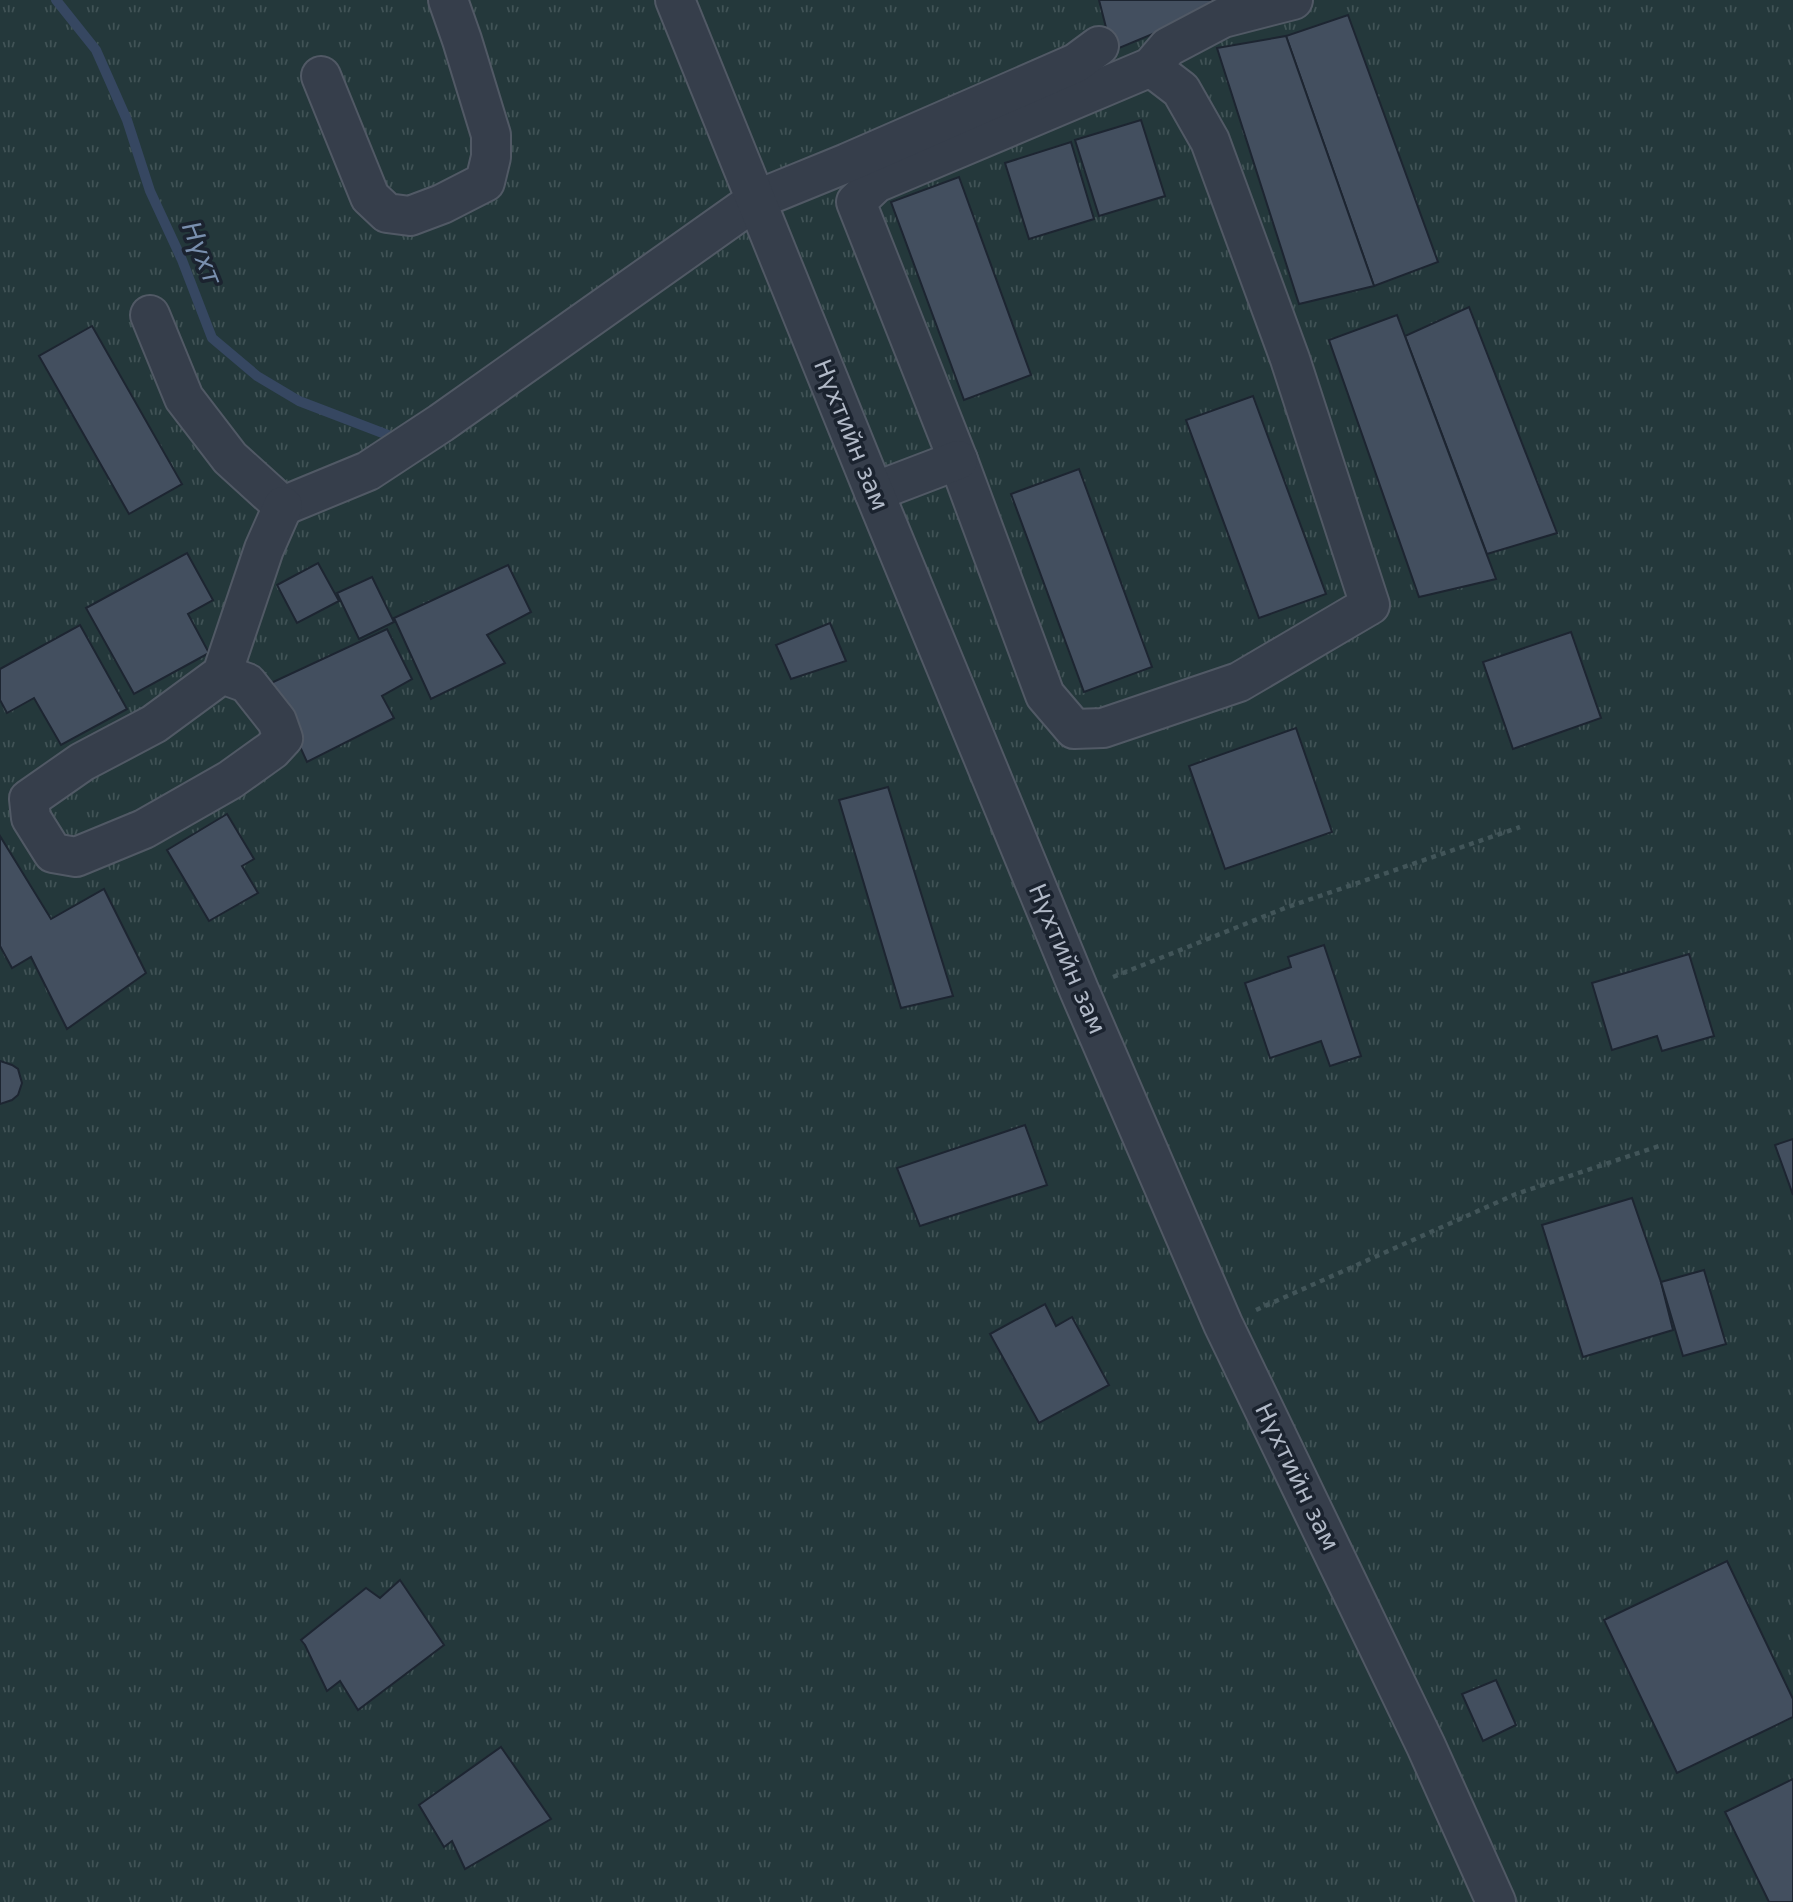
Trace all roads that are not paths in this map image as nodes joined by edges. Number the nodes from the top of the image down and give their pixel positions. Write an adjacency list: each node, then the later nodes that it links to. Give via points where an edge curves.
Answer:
1 (447, 0): 6 (street, via 491,135 485,182 410,216 387,213 370,197)
2 (675, 0): 7 (street, Нүхтийн зам)
3 (1293, 0): 5 (street, via 1223,18 1167,47)
4 (1099, 46): 7 (street, via 1076,63)
5 (1151, 67): 9 (street, via 876,183 856,202); 9 (street, via 1181,90 1210,141 1290,359 1370,605 1239,682 1103,728 1074,729 1045,695)
6 (321, 76)
7 (756, 200): 10 (street, Нүхтийн зам); 11 (street, via 368,471)
8 (150, 315): 11 (street, via 184,398 230,458)
9 (958, 460): 10 (street)
10 (874, 492): 13 (street, Нүхтийн зам, via 1079,990 1223,1324)
11 (284, 506): 12 (street, via 264,549)
12 (222, 674): 12 (street, via 247,682 277,720 283,738 272,750 144,829 76,857 53,853 31,818 29,799 82,762 154,724)
13 (1496, 1902)

